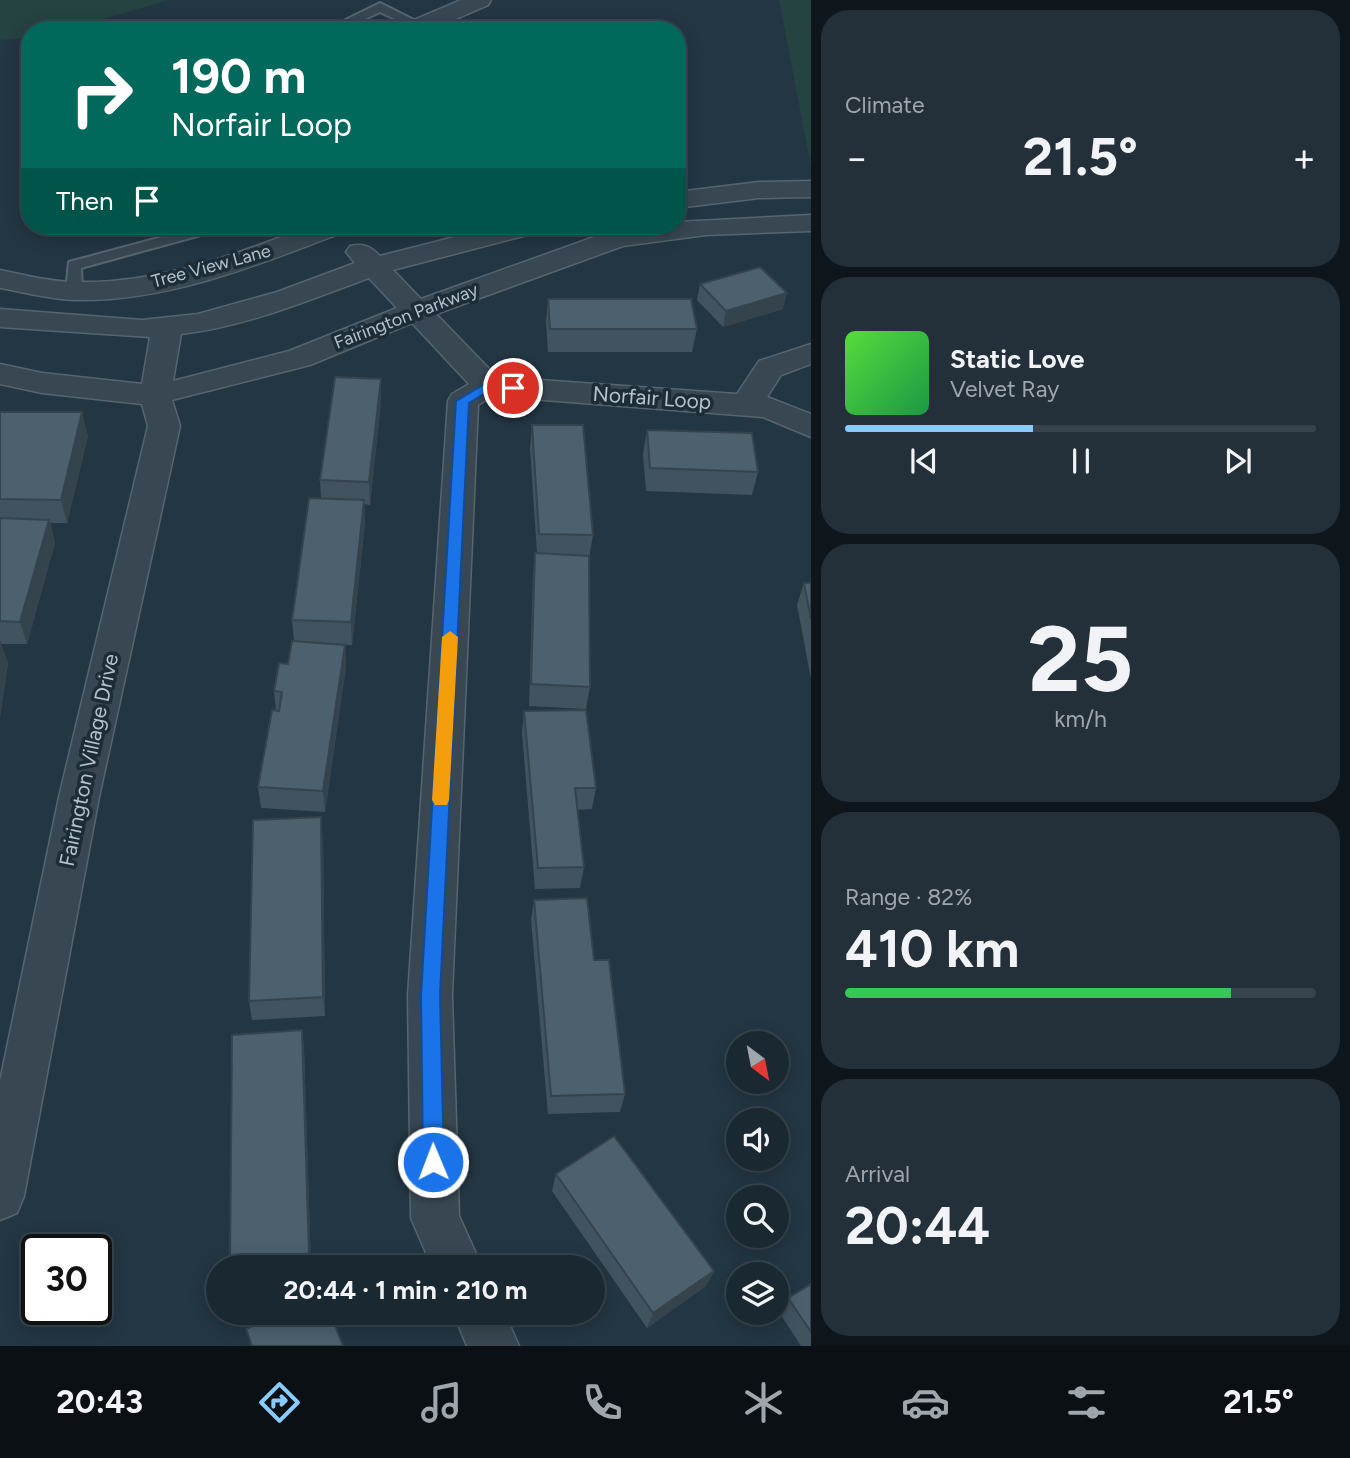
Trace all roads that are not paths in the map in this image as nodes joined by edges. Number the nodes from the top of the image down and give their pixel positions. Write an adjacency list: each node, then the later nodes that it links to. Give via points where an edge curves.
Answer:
1 (470, 4): 4 (street); 5 (street)
2 (350, 21): 3 (lane, via 380,7)
3 (403, 21)
4 (431, 21)
5 (468, 21)
6 (811, 189): 7 (street)
7 (686, 199)
8 (811, 223): 9 (street, Fairington Parkway)
9 (686, 229)
10 (185, 235): 17 (lane, via 74,265)
11 (312, 235): 17 (street, Tree View Lane, via 163,283)
12 (344, 235): 15 (street)
13 (492, 235): 15 (street)
14 (642, 235): 18 (street, Fairington Parkway, via 618,238)
15 (374, 266): 18 (street); 20 (street, via 212,320)
16 (0, 279): 17 (street, Tree View Lane)
17 (74, 291)
18 (419, 310): 23 (street); 24 (street, Fairington Parkway, via 299,358)
19 (0, 318): 20 (street)
20 (167, 327): 24 (street, Fairington Village Drive)
21 (811, 353): 25 (street, via 770,368)
22 (0, 374): 24 (street, Fairington Parkway)
23 (488, 386): 25 (street, Norfair Loop); 28 (street, via 463,401 430,995 435,1218)
24 (155, 395): 27 (street, Fairington Village Drive, via 164,426 79,797)
25 (746, 405): 26 (street, Norfair Loop, via 769,407)
26 (811, 427)
27 (0, 1196)
28 (452, 1255)
29 (484, 1325): 30 (street)
30 (493, 1346)

